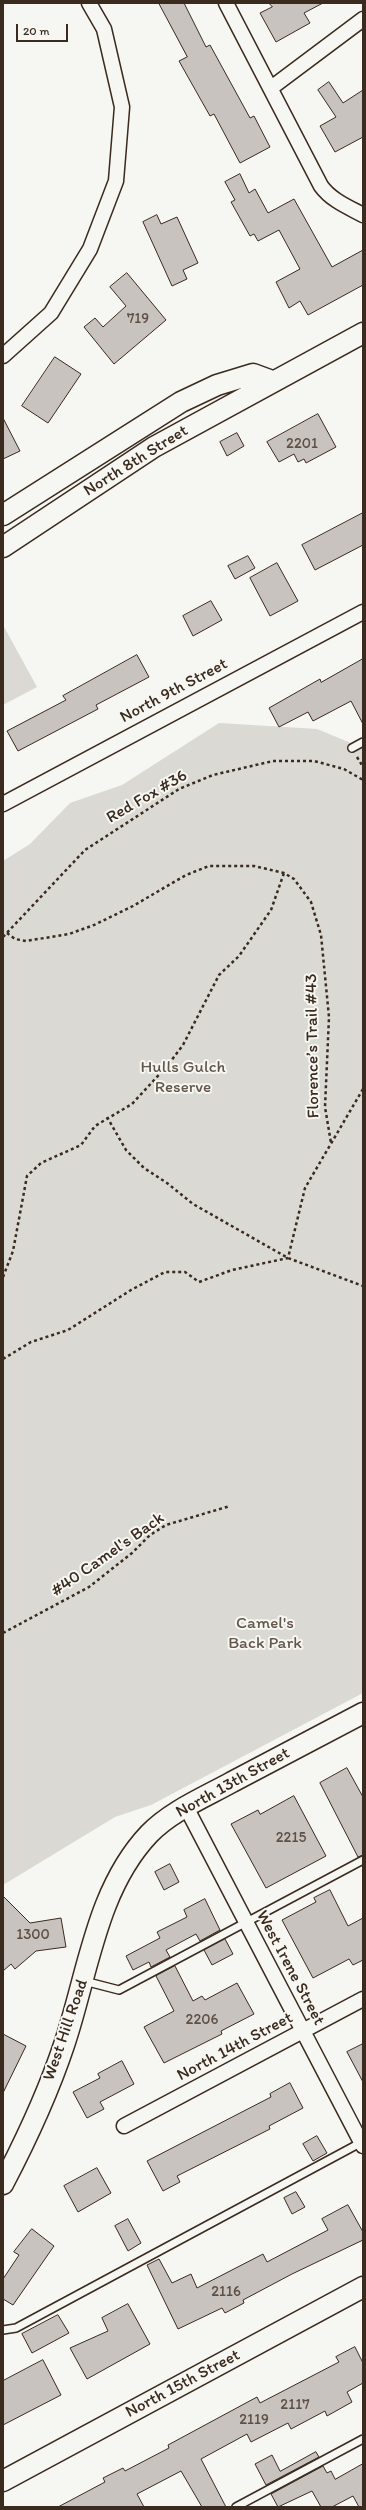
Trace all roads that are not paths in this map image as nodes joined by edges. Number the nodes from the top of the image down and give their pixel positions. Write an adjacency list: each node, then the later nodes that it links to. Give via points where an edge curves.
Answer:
1 (89, 3): 7 (street, via 104,29 122,107 116,181 90,249 51,313)
2 (226, 3): 4 (street)
3 (363, 19): 4 (street)
4 (271, 88): 5 (street, via 325,192)
5 (363, 215)
6 (363, 333): 8 (street, North 8th Street)
7 (3, 356)
8 (272, 381): 9 (street, North 8th Street, via 253,374 217,385 181,402); 10 (street, North 8th Street, via 154,447)
9 (3, 515)
10 (3, 547)
11 (363, 612): 14 (street, North 9th Street)
12 (363, 742): 13 (lane)
13 (352, 748)
14 (3, 804)
15 (363, 1713): 16 (street, North 13th Street)
16 (186, 1807): 18 (street, North 13th Street, via 150,1833); 19 (street, West Irene Street)
17 (363, 1860): 19 (lane)
18 (120, 1874): 20 (street, West Hill Road, via 109,1895)
19 (246, 1922): 20 (lane, via 119,1990); 22 (street, West Irene Street)
20 (83, 1981): 25 (street, West Hill Road, via 64,2046 21,2149)
21 (363, 1999): 22 (street, North 14th Street)
22 (303, 2031): 23 (street, North 14th Street); 24 (street, West Irene Street)
23 (124, 2126)
24 (362, 2143): 27 (lane, via 16,2328)
25 (3, 2184)
26 (363, 2287): 29 (street, North 15th Street)
27 (3, 2330)
28 (363, 2440): 30 (lane)
29 (3, 2481)
30 (236, 2507)

